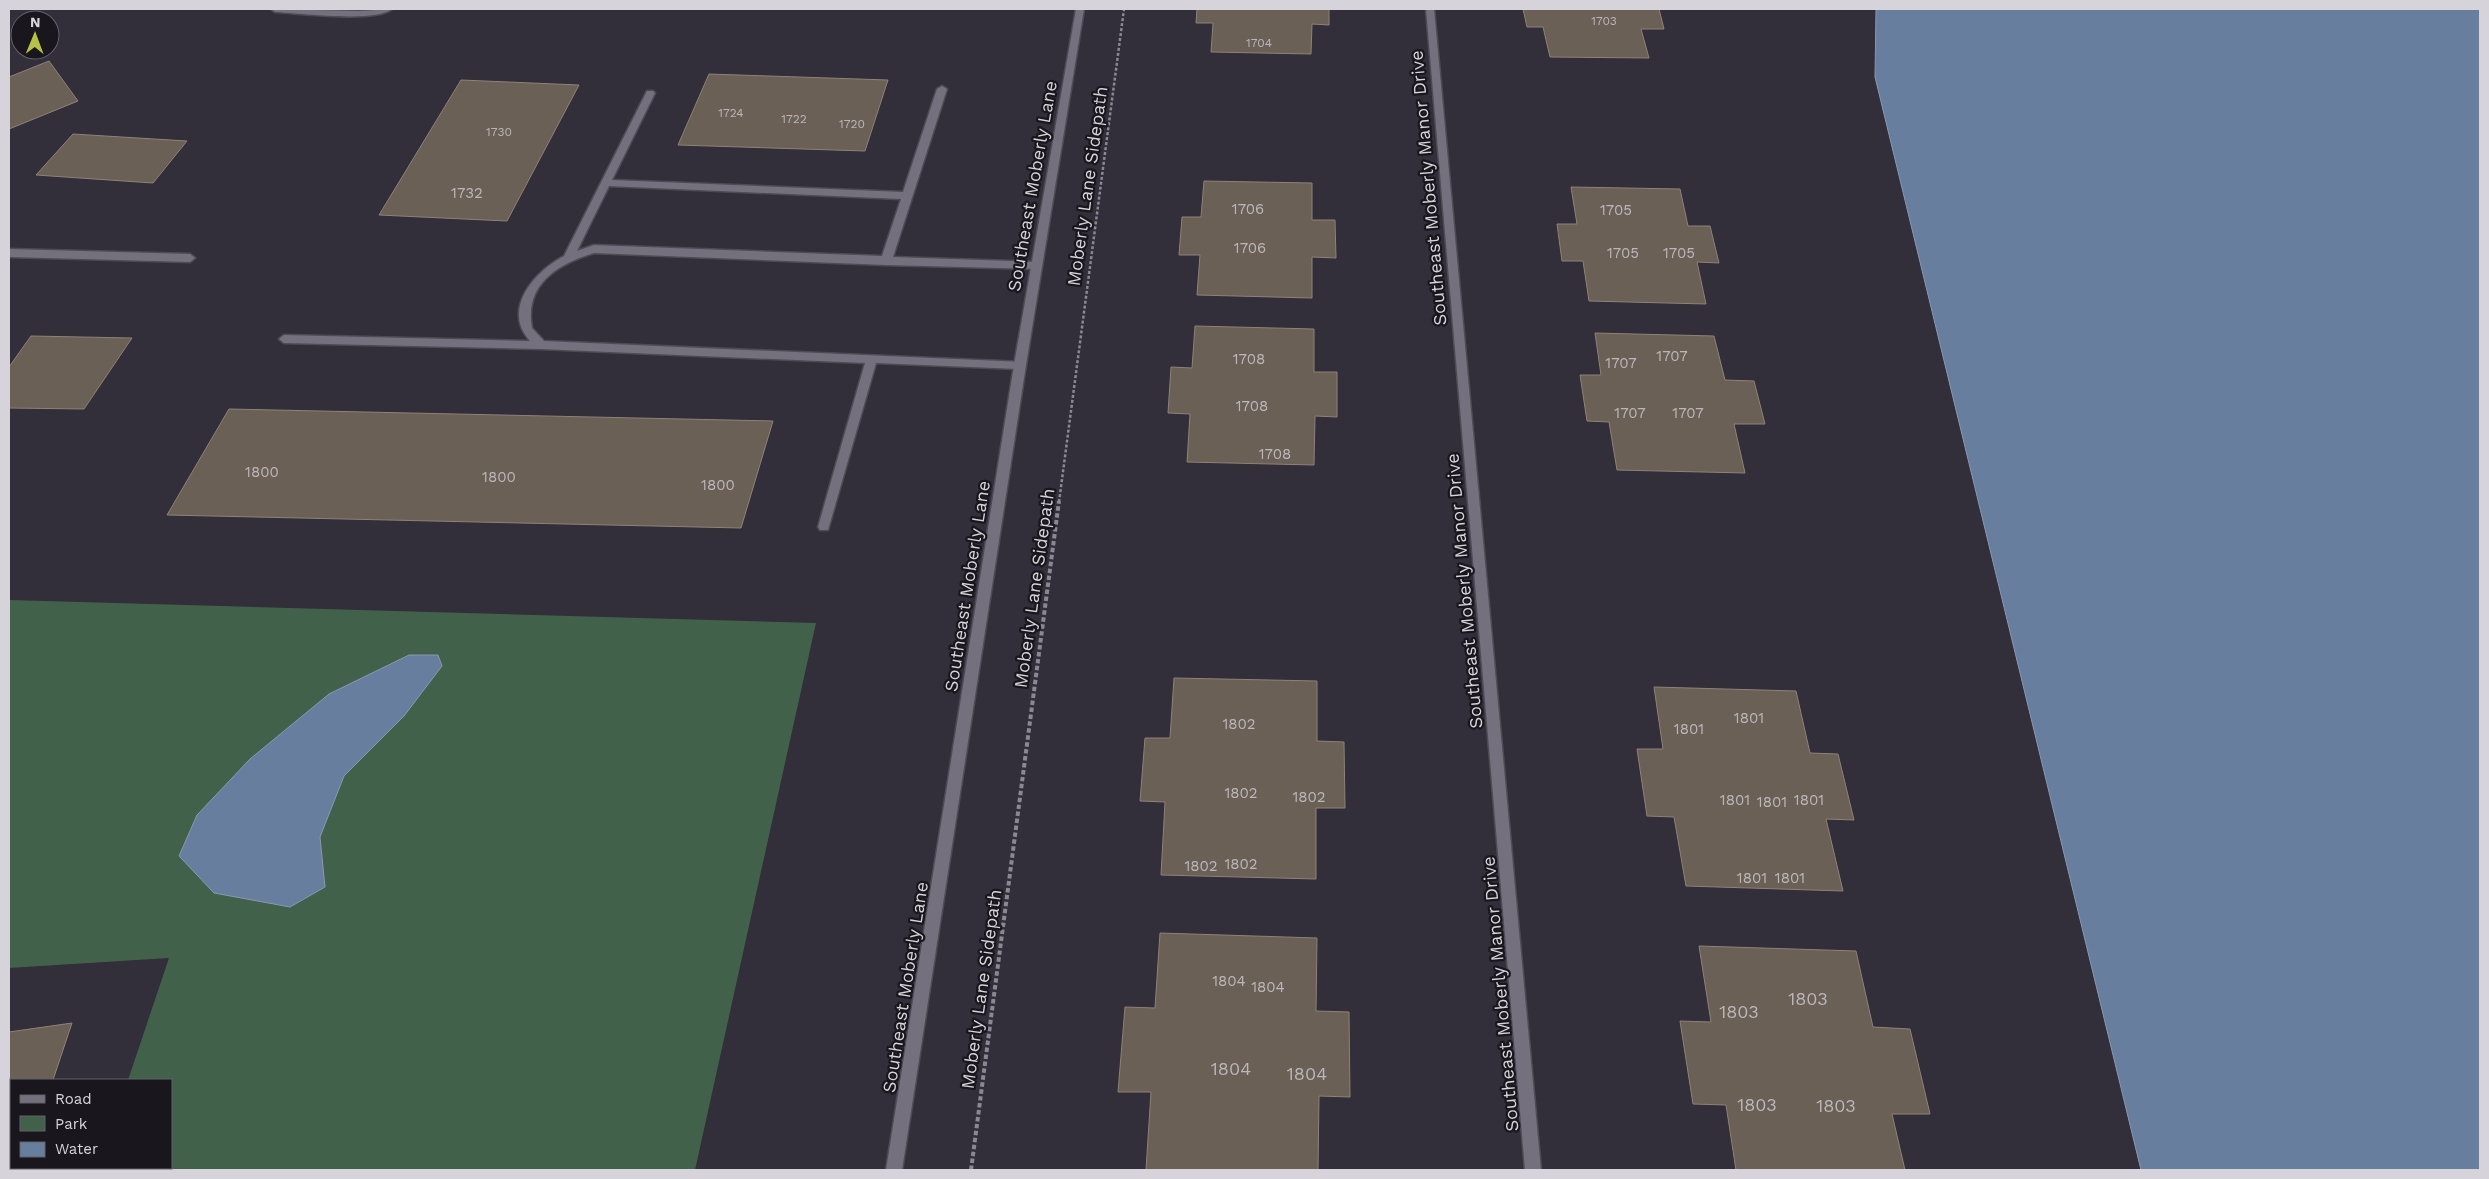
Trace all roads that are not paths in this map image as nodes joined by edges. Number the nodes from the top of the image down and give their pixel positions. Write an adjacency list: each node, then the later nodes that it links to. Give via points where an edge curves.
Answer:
1 (275, 9): 2 (street, via 359,14)
2 (388, 9)
3 (1080, 9): 13 (street, Southeast Moberly Lane)
4 (1430, 9): 20 (street, Southeast Moberly Manor Drive)
5 (942, 89): 8 (street)
6 (650, 93): 7 (street)
7 (606, 183): 8 (street); 10 (street)
8 (907, 196): 12 (street)
9 (9, 254): 11 (street)
10 (569, 257): 12 (street, via 594,249); 15 (street, via 547,270 534,285 525,307 526,330)
11 (190, 258)
12 (886, 261): 13 (street)
13 (1036, 266): 17 (street, Southeast Moberly Lane)
14 (284, 339): 15 (street)
15 (541, 345): 16 (street)
16 (872, 359): 17 (street); 18 (street)
17 (1020, 365): 19 (street, Southeast Moberly Lane)
18 (824, 527)
19 (894, 1170)
20 (1533, 1170)

